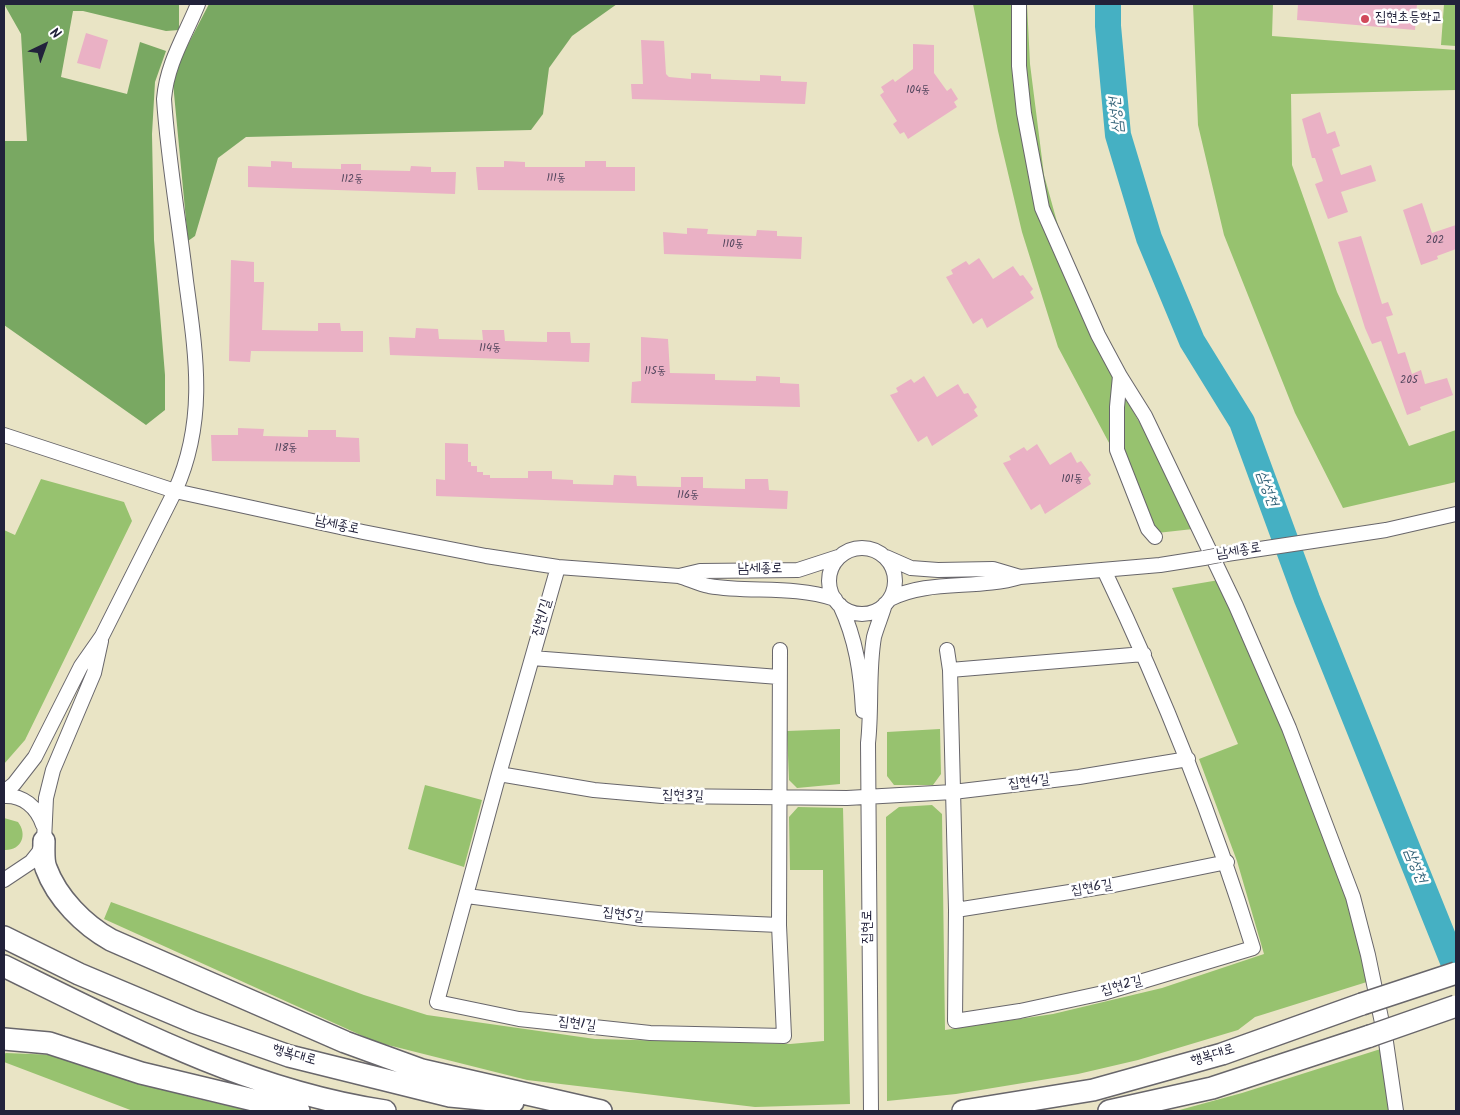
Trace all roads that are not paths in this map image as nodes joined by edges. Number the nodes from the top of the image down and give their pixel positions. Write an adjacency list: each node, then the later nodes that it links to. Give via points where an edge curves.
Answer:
1 (198, 4): 5 (street, via 175,53 166,79 164,99 197,360 193,435)
2 (1019, 4): 3 (street, via 1024,113 1042,208 1098,335)
3 (1120, 376): 7 (street, via 1117,450 1148,529); 48 (street, via 1145,416 1236,606 1289,728 1353,897 1374,984)
4 (4, 434): 5 (street, 남세종로)
5 (175, 491): 10 (street, 남세종로, via 373,534); 16 (street)
6 (1456, 514): 11 (street, 남세종로, bridge, via 1386,530)
7 (1156, 537)
8 (838, 557): 9 (street, via 855,548 866,548); 12 (street, 남세종로, via 798,570 700,571); 14 (street, via 829,577)
9 (886, 557): 13 (street, 남세종로, via 911,568 993,569); 15 (street, via 896,578 895,589)
10 (558, 567): 12 (street, 남세종로); 20 (street, 집현1길)
11 (1104, 570): 13 (street, 남세종로); 19 (street, 집현2길)
12 (679, 576): 14 (street, 남세종로, via 708,586 815,593)
13 (1020, 577): 15 (street, 남세종로, via 999,583 904,592)
14 (837, 602): 15 (street, via 846,610 860,614 872,612); 23 (street, 집현로, via 850,626 857,652)
15 (888, 602): 23 (street, 집현로, via 875,636)
16 (102, 636): 26 (street, via 81,666 35,757); 31 (street, via 94,673 53,770 46,798)
17 (780, 650): 22 (street, 집현1길)
18 (947, 650): 21 (street, 집현2길)
19 (1144, 654): 21 (street); 24 (street, 집현2길)
20 (532, 658): 22 (street); 25 (street, 집현1길)
21 (950, 670): 27 (street, 집현2길)
22 (779, 677): 29 (street, 집현1길)
23 (868, 743): 30 (street, 집현로)
24 (1188, 759): 27 (street, 집현4길, via 1079,777); 32 (street, 집현2길)
25 (499, 774): 29 (street, 집현3길, via 594,790 662,796); 34 (street, 집현1길)
26 (4, 792)
27 (953, 792): 30 (street, 집현4길); 35 (street, 집현2길)
28 (4, 796): 31 (street, via 22,799 33,806 40,816)
29 (780, 796): 30 (street, 집현3길); 36 (street, 집현1길)
30 (868, 798): 45 (street, 집현로)
31 (44, 834): 33 (street, via 39,852 31,862); 44 (highway, via 45,867 58,888 92,930 111,940 345,1042 422,1070)
32 (1227, 862): 35 (street, 집현6길, via 1114,885); 35 (street, 집현2길, via 1253,948 1103,993 954,1022)
33 (4, 880)
34 (467, 896): 36 (street, 집현5길, via 643,919); 36 (street, 집현1길, via 437,1002 519,1018 632,1031 784,1036)
35 (956, 910)
36 (780, 925)
37 (4, 937): 44 (highway, 행복대로, via 114,989 288,1056 450,1096)
38 (4, 966): 43 (highway, via 140,1034 239,1073 302,1093)
39 (1456, 973): 46 (highway, 행복대로, bridge, via 1222,1054 1093,1090)
40 (1456, 1006): 47 (highway, bridge, via 1212,1088)
41 (4, 1039): 42 (highway, via 48,1043 141,1073)
42 (299, 1111)
43 (385, 1111)
44 (602, 1111)
45 (871, 1111)
46 (963, 1111)
47 (1109, 1111)
48 (1396, 1111)

